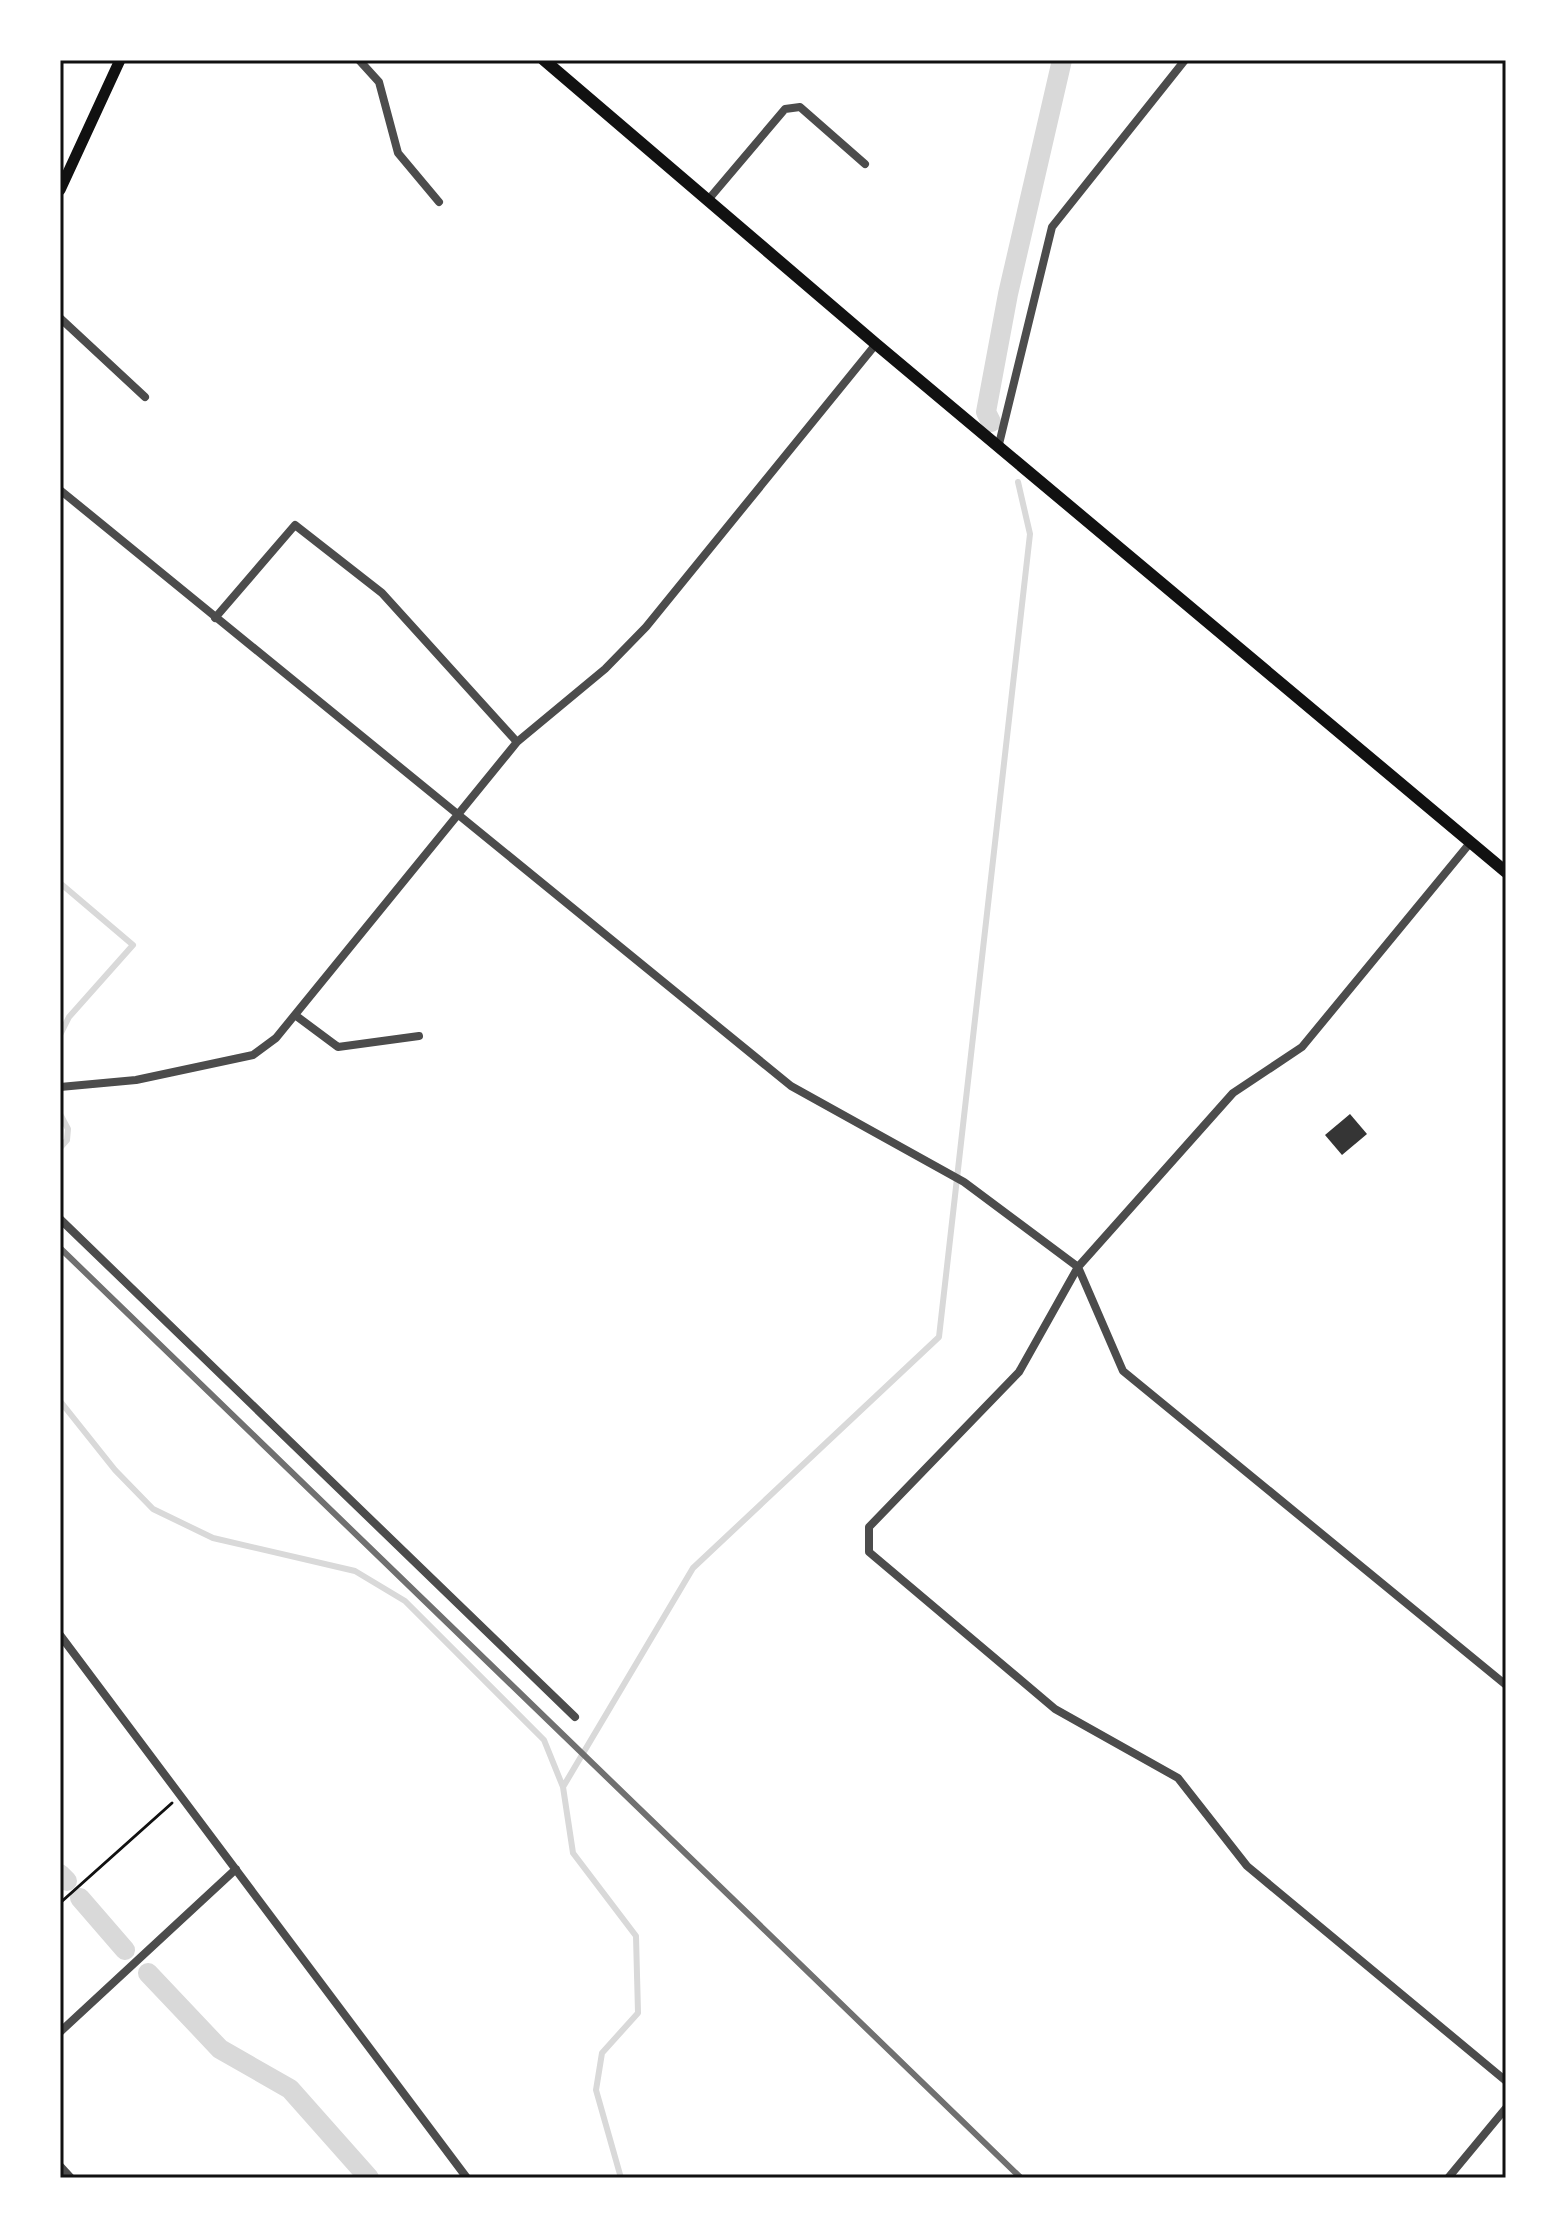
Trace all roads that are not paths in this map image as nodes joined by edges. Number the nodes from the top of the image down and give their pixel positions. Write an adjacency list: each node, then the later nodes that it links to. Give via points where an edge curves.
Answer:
1 (120, 60): 6 (main road)
2 (359, 60): 8 (street, via 379,82 398,153)
3 (544, 60): 7 (main road)
4 (1185, 60): 12 (street, via 1052,227)
5 (865, 164): 7 (street, via 800,107 785,109)
6 (60, 190)
7 (708, 200): 10 (main road)
8 (439, 202)
9 (60, 318): 11 (street)
10 (876, 344): 12 (main road); 15 (street, via 646,627 605,669)
11 (145, 397)
12 (999, 444): 17 (main road)
13 (60, 490): 14 (street)
14 (215, 618): 15 (street, via 295,525 382,593); 16 (street)
15 (517, 742): 16 (street)
16 (458, 818): 19 (street); 23 (street, via 791,1086 964,1182)
17 (1470, 843): 18 (main road); 23 (street, via 1302,1047 1233,1093)
18 (1506, 872)
19 (295, 1015): 20 (street, via 338,1047); 21 (street, via 253,1055 136,1080)
20 (419, 1036)
21 (60, 1087)
22 (60, 1219): 26 (street)
23 (1078, 1267): 25 (street, via 1123,1371); 29 (street, via 1019,1372 869,1527 869,1552 1055,1709 1178,1778 1247,1866)
24 (60, 1635): 27 (street)
25 (1506, 1685)
26 (575, 1717)
27 (236, 1869): 28 (street); 33 (street)
28 (60, 2032)
29 (1506, 2081)
30 (1506, 2108): 34 (street)
31 (60, 2166): 32 (street)
32 (71, 2178)
33 (467, 2178)
34 (1448, 2178)

